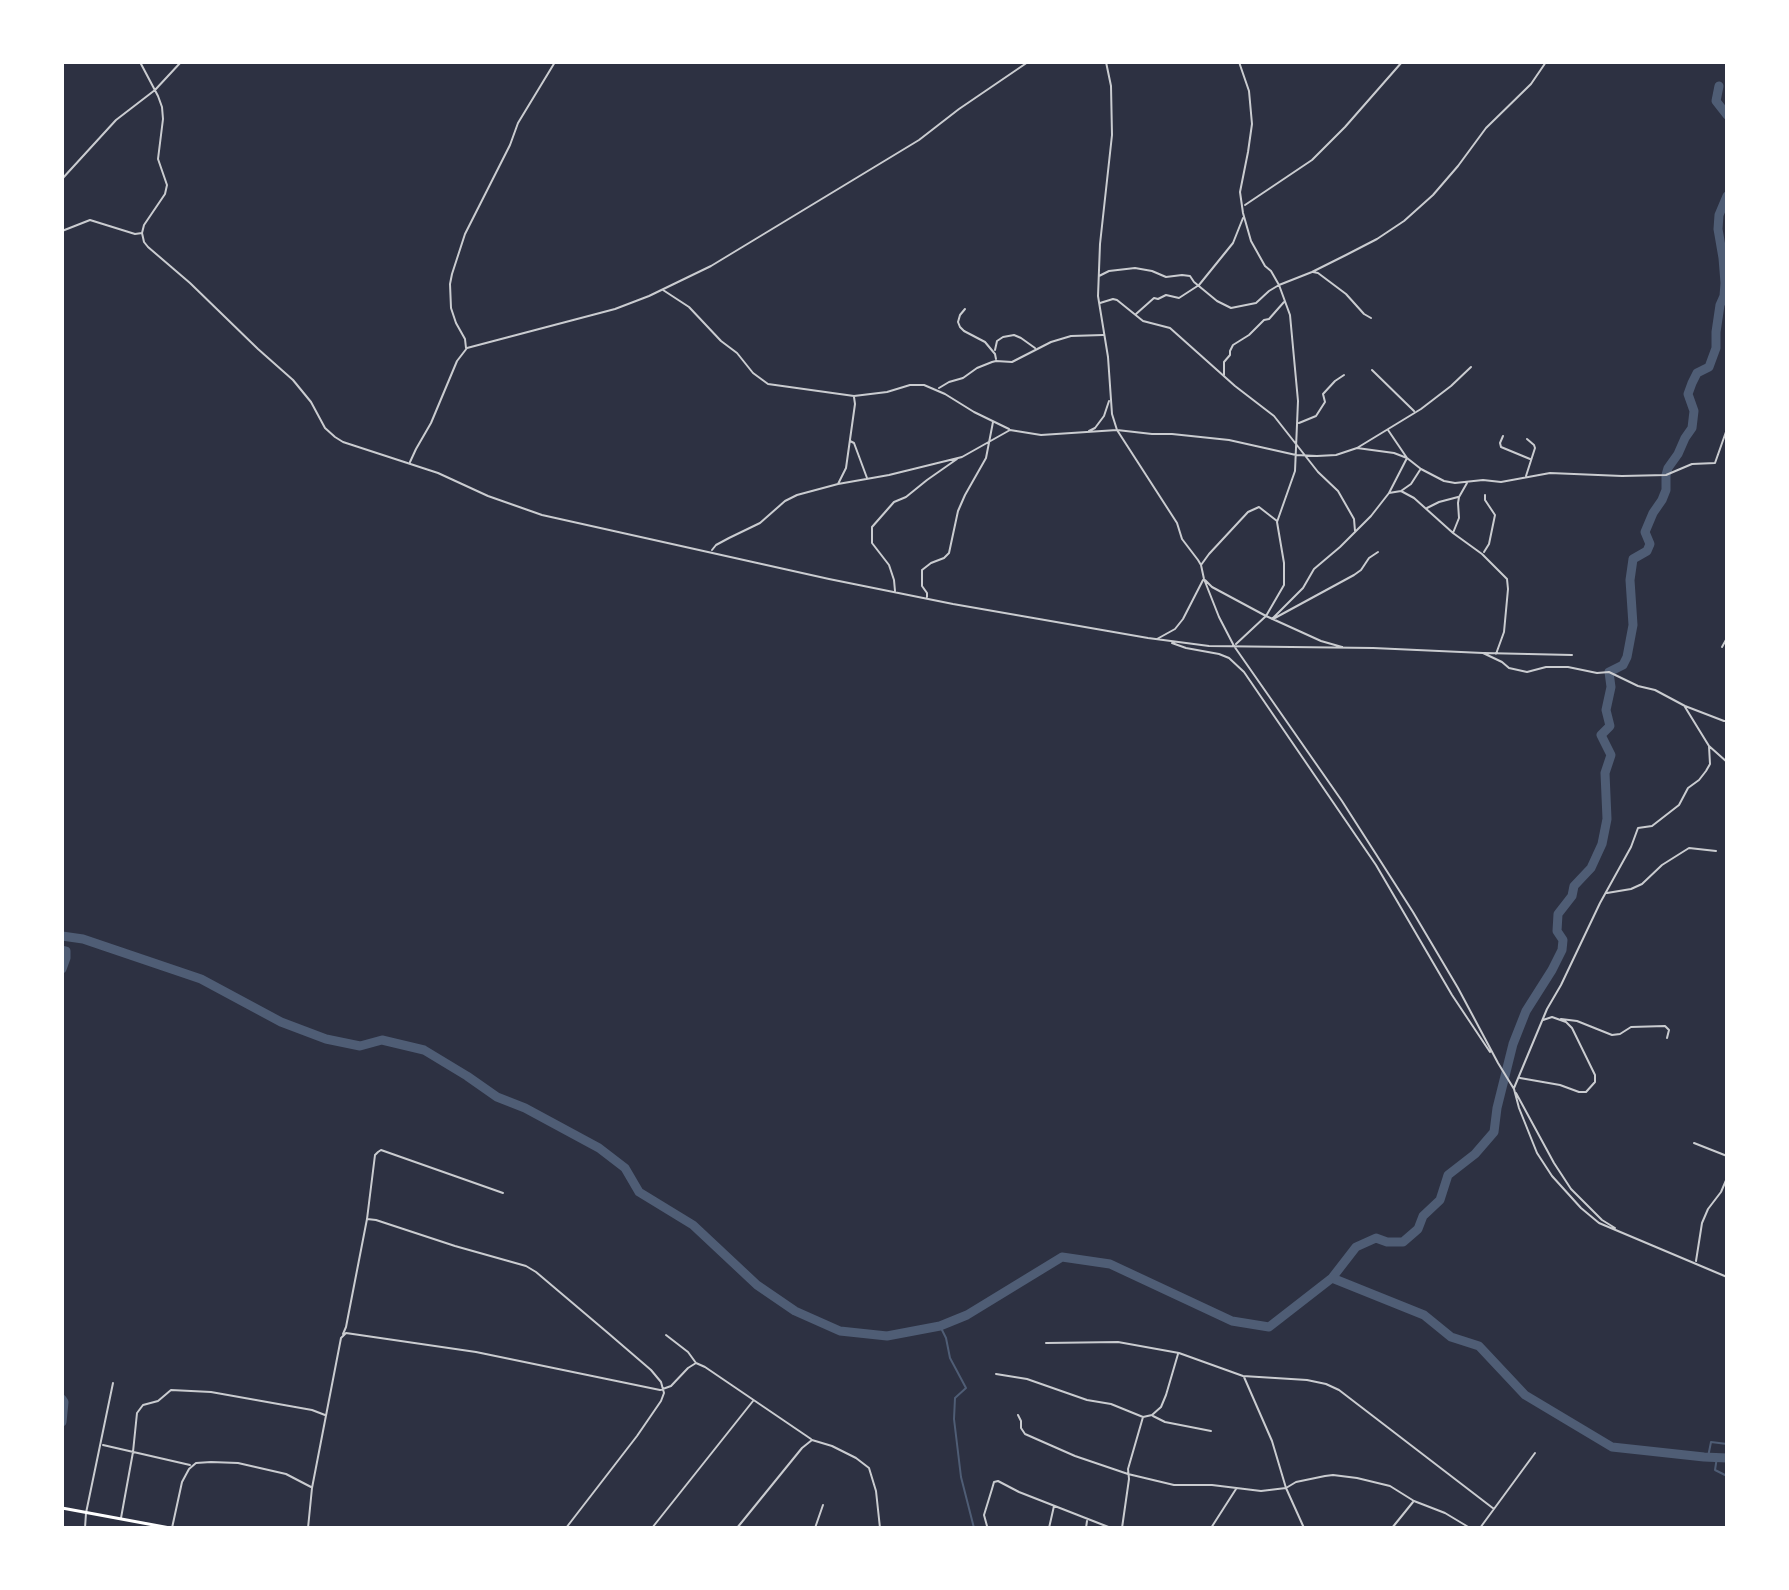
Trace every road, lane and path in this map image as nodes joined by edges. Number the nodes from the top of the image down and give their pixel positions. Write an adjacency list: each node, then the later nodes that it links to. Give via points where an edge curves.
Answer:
1 (140, 62): 9 (street)
2 (181, 62): 9 (street)
3 (555, 62): 26 (street, via 518,123 465,234 452,274 451,308)
4 (1028, 62): 19 (street, via 919,140 711,266)
5 (1106, 62): 16 (street, via 1112,135)
6 (1239, 62): 11 (street, via 1252,124)
7 (1402, 62): 11 (street, via 1312,160)
8 (1546, 62): 15 (street, via 1433,195 1377,239)
9 (155, 90): 10 (street, via 116,120); 14 (street, via 162,107 158,159 166,190)
10 (62, 179)
11 (1242, 207): 12 (street)
12 (1243, 217): 17 (street, via 1233,243); 18 (street, via 1251,241)
13 (62, 231): 14 (street, via 90,220)
14 (142, 233): 56 (street, via 148,247 293,380 329,433)
15 (1312, 272): 18 (street); 24 (street)
16 (1099, 276): 17 (street, via 1135,268 1166,277 1190,276); 21 (street)
17 (1199, 285): 18 (street, via 1231,308 1256,303); 23 (street, via 1179,298 1154,298)
18 (1279, 285): 20 (street)
19 (662, 289): 26 (street, via 615,309); 35 (street, via 689,307 768,384)
20 (1284, 301): 33 (street, via 1233,345); 39 (street, via 1290,315)
21 (1098, 303): 23 (street, via 1113,299); 25 (street)
22 (965, 309): 28 (street, via 960,327)
23 (1136, 315): 33 (street, via 1170,328)
24 (1371, 318)
25 (1104, 335): 27 (street, via 1071,336); 36 (street)
26 (466, 349): 56 (street)
27 (1036, 349): 28 (street, via 1014,335 997,341); 29 (street, via 1012,362)
28 (995, 354): 29 (street)
29 (996, 361): 34 (street)
30 (1471, 367): 37 (street)
31 (1372, 370): 37 (street)
32 (1344, 375): 39 (street, via 1323,394 1325,402 1316,416)
33 (1224, 376): 49 (street, via 1274,416)
34 (937, 389): 35 (street, via 917,385); 38 (street)
35 (854, 396): 47 (street)
36 (1110, 397): 42 (street); 44 (street, via 1104,416)
37 (1415, 413): 43 (street)
38 (993, 422): 41 (street); 48 (street)
39 (1298, 423): 49 (street)
40 (1727, 429): 58 (street, via 1715,463 1692,464 1666,475)
41 (1010, 430): 44 (street, via 1041,435); 48 (street)
42 (1117, 430): 44 (street); 51 (street, via 1229,440); 73 (street)
43 (1388, 430): 50 (street); 54 (street)
44 (1088, 431)
45 (1503, 436): 55 (street, via 1501,447)
46 (1527, 439): 55 (street, via 1535,448)
47 (849, 440): 59 (street); 61 (street)
48 (990, 441): 53 (street); 76 (street, via 958,511 949,553 922,570)
49 (1296, 447): 51 (street); 52 (street)
50 (1357, 448): 52 (street); 54 (street)
51 (1296, 455): 52 (street); 67 (street)
52 (1304, 456): 68 (street, via 1338,491)
53 (962, 457): 59 (street); 75 (street, via 894,502 872,527 872,543 889,565)
54 (1407, 458): 57 (street); 63 (street)
55 (1530, 459): 58 (street)
56 (410, 463): 70 (street, via 527,511)
57 (1421, 469): 60 (street, via 1444,481); 62 (street)
58 (1526, 477): 60 (street)
59 (868, 479): 61 (street)
60 (1468, 482): 65 (street)
61 (838, 484): 70 (street, via 790,498 760,523)
62 (1401, 491): 63 (street); 66 (street)
63 (1389, 493): 68 (street)
64 (1485, 495): 72 (street, via 1495,515)
65 (1459, 497): 66 (street); 69 (street)
66 (1426, 508): 69 (street)
67 (1277, 522): 73 (street, via 1259,507 1248,512); 77 (street, via 1284,585)
68 (1355, 531): 78 (street)
69 (1453, 533): 72 (street)
70 (711, 551): 75 (street)
71 (1378, 552): 78 (street, via 1354,575)
72 (1482, 554): 86 (street, via 1508,584 1504,632)
73 (1201, 565): 74 (street)
74 (1204, 579): 77 (street); 80 (street, via 1183,619); 82 (street)
75 (895, 592): 76 (street)
76 (927, 598): 80 (street)
77 (1266, 616): 78 (street); 82 (street)
78 (1272, 619): 84 (street)
79 (1727, 638): 83 (street)
80 (1157, 639): 81 (street)
81 (1165, 640): 82 (street); 97 (street, via 1238,664 1376,865)
82 (1234, 646): 84 (street); 97 (street, via 1413,912)
83 (1722, 647)
84 (1346, 648): 85 (street)
85 (1483, 653): 86 (street); 88 (street, via 1527,672 1546,667 1609,672)
86 (1496, 654): 87 (street)
87 (1572, 655)
88 (1685, 706): 89 (street); 90 (street)
89 (1727, 721)
90 (1709, 746): 91 (street); 93 (street, via 1706,771 1674,811 1652,826 1638,828)
91 (1727, 762)
92 (1716, 851): 93 (street, via 1689,848 1642,884)
93 (1606, 893): 95 (street)
94 (1560, 1019): 95 (street); 96 (street, via 1612,1035 1631,1027 1665,1026); 98 (street, via 1576,1034 1595,1082 1579,1092)
95 (1543, 1021): 98 (street)
96 (1667, 1038)
97 (1498, 1063): 99 (street)
98 (1519, 1078): 99 (street)
99 (1514, 1089): 105 (street, via 1571,1189); 105 (street, via 1537,1153 1552,1176 1591,1218)
100 (1694, 1143): 101 (street)
101 (1727, 1156)
102 (1727, 1178): 106 (street, via 1702,1223)
103 (503, 1193): 104 (street, via 381,1150 375,1155)
104 (367, 1219): 108 (street); 116 (street, via 526,1266 651,1370)
105 (1618, 1230): 106 (street)
106 (1696, 1263): 107 (street)
107 (1727, 1277)
108 (343, 1335): 116 (street, via 476,1352); 118 (street)
109 (666, 1335): 112 (street)
110 (1046, 1343): 111 (street, via 1110,1341)
111 (1179, 1353): 114 (street); 120 (street, via 1166,1395)
112 (696, 1363): 116 (street); 117 (street)
113 (996, 1374): 121 (street)
114 (1243, 1376): 130 (street); 136 (street, via 1333,1387)
115 (113, 1383): 124 (street)
116 (664, 1389): 144 (street, via 637,1436)
117 (753, 1401): 123 (street); 145 (street)
118 (327, 1415): 125 (street, via 211,1392 171,1390 139,1409); 129 (street)
119 (1018, 1415): 128 (street, via 1025,1434)
120 (1152, 1415): 121 (street); 122 (street)
121 (1143, 1417): 128 (street)
122 (1211, 1431)
123 (812, 1440): 146 (street); 148 (street, via 869,1468)
124 (101, 1445): 125 (street); 137 (street)
125 (133, 1452): 127 (street); 138 (street)
126 (1535, 1453): 136 (street)
127 (192, 1466): 129 (street, via 238,1463 286,1474); 142 (street, via 182,1482)
128 (1128, 1474): 131 (street, via 1174,1485); 152 (street)
129 (312, 1488): 143 (street)
130 (1286, 1488): 131 (street); 132 (street, via 1333,1475 1382,1483); 154 (street)
131 (1236, 1489): 153 (street)
132 (1414, 1501): 155 (street); 156 (street)
133 (823, 1505): 147 (street)
134 (1054, 1505): 139 (street); 140 (street, via 996,1481 984,1515); 149 (street)
135 (62, 1508): 137 (main road)
136 (1494, 1509): 157 (street)
137 (86, 1513): 138 (main road); 141 (street)
138 (121, 1519): 142 (main road)
139 (1088, 1520): 150 (street); 151 (street)
140 (987, 1526)
141 (85, 1528)
142 (171, 1528)
143 (308, 1528)
144 (566, 1528)
145 (652, 1528)
146 (737, 1528)
147 (815, 1528)
148 (880, 1528)
149 (1049, 1528)
150 (1086, 1528)
151 (1111, 1528)
152 (1122, 1528)
153 (1211, 1528)
154 (1304, 1528)
155 (1392, 1528)
156 (1470, 1528)
157 (1480, 1528)

